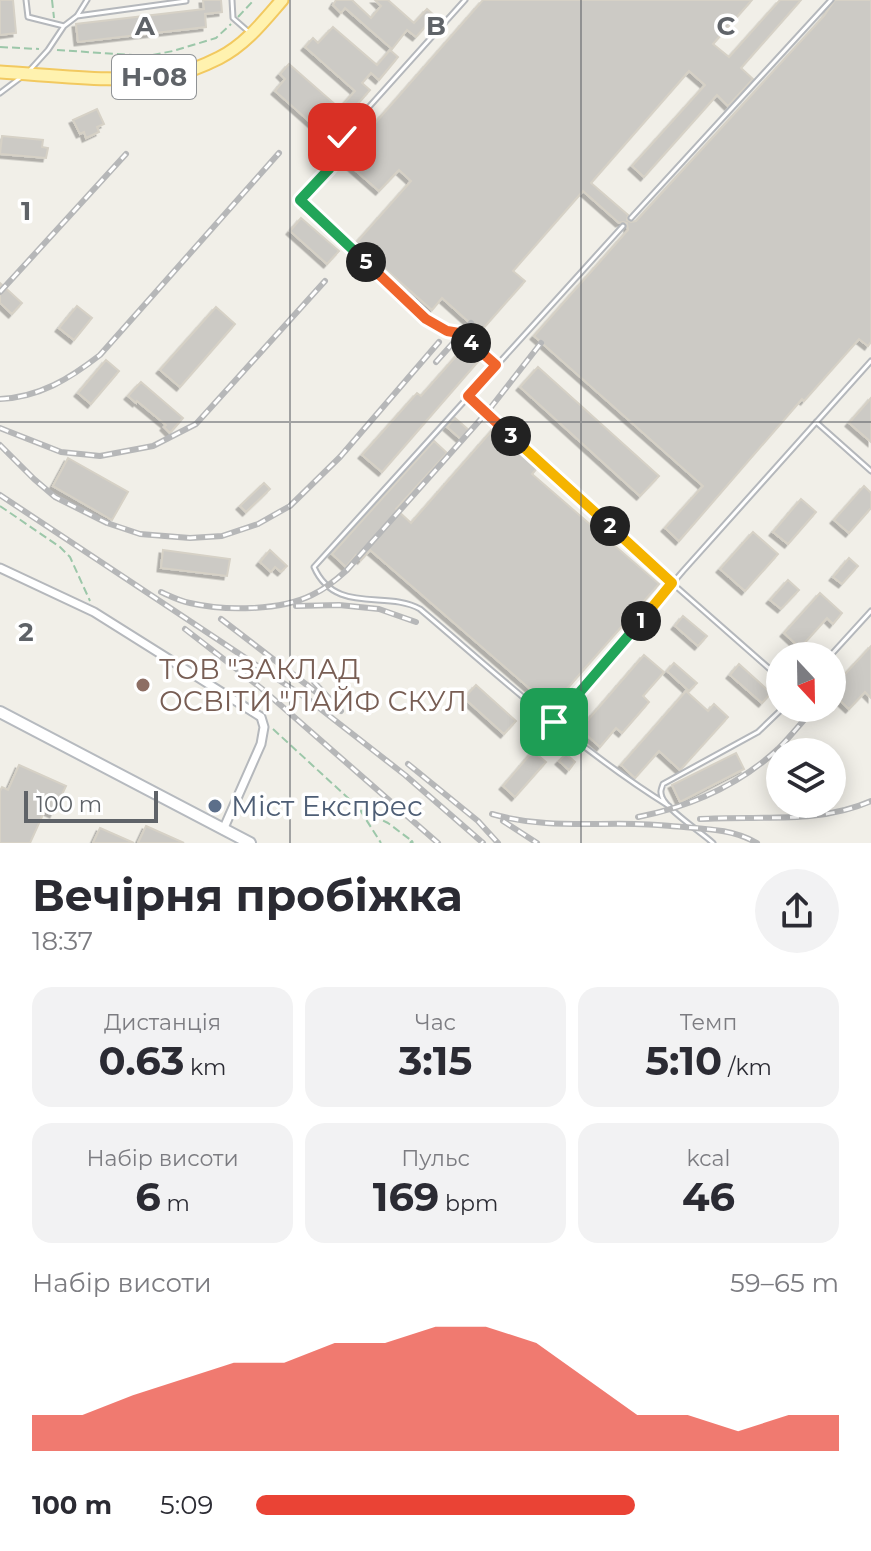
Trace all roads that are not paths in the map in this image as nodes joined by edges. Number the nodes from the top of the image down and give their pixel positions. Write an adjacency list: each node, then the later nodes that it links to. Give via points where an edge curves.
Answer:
1 (26, 0): 9 (lane, via 28,17)
2 (87, 0): 8 (lane)
3 (232, 0): 10 (lane, via 233,18)
4 (282, 0): 10 (main road, Н-08)
5 (465, 0): 17 (lane, via 342,137 337,160 300,200 426,319 459,333)
6 (831, 0): 14 (lane)
7 (186, 1): 8 (lane)
8 (77, 16): 9 (lane)
9 (64, 26): 12 (lane)
10 (252, 35): 12 (main road, Н-08, via 220,58 176,75)
11 (0, 72): 12 (main road, Н-08)
12 (27, 74): 13 (lane)
13 (0, 93)
14 (631, 218)
15 (623, 226): 17 (lane)
16 (871, 361): 19 (lane)
17 (496, 365): 18 (lane)
18 (468, 396): 22 (lane); 27 (lane, via 314,567 327,585 346,595 420,609)
19 (816, 422): 20 (lane); 22 (lane)
20 (871, 471)
21 (0, 568): 30 (street, via 94,612 261,717 261,744)
22 (672, 583): 25 (lane); 27 (lane)
23 (871, 611): 24 (lane)
24 (843, 642)
25 (766, 666)
26 (0, 712): 30 (street)
27 (554, 722): 29 (lane)
28 (768, 722): 29 (lane, via 663,784 662,797)
29 (669, 806): 32 (lane)
30 (223, 830): 31 (street)
31 (250, 843)
32 (713, 843)

